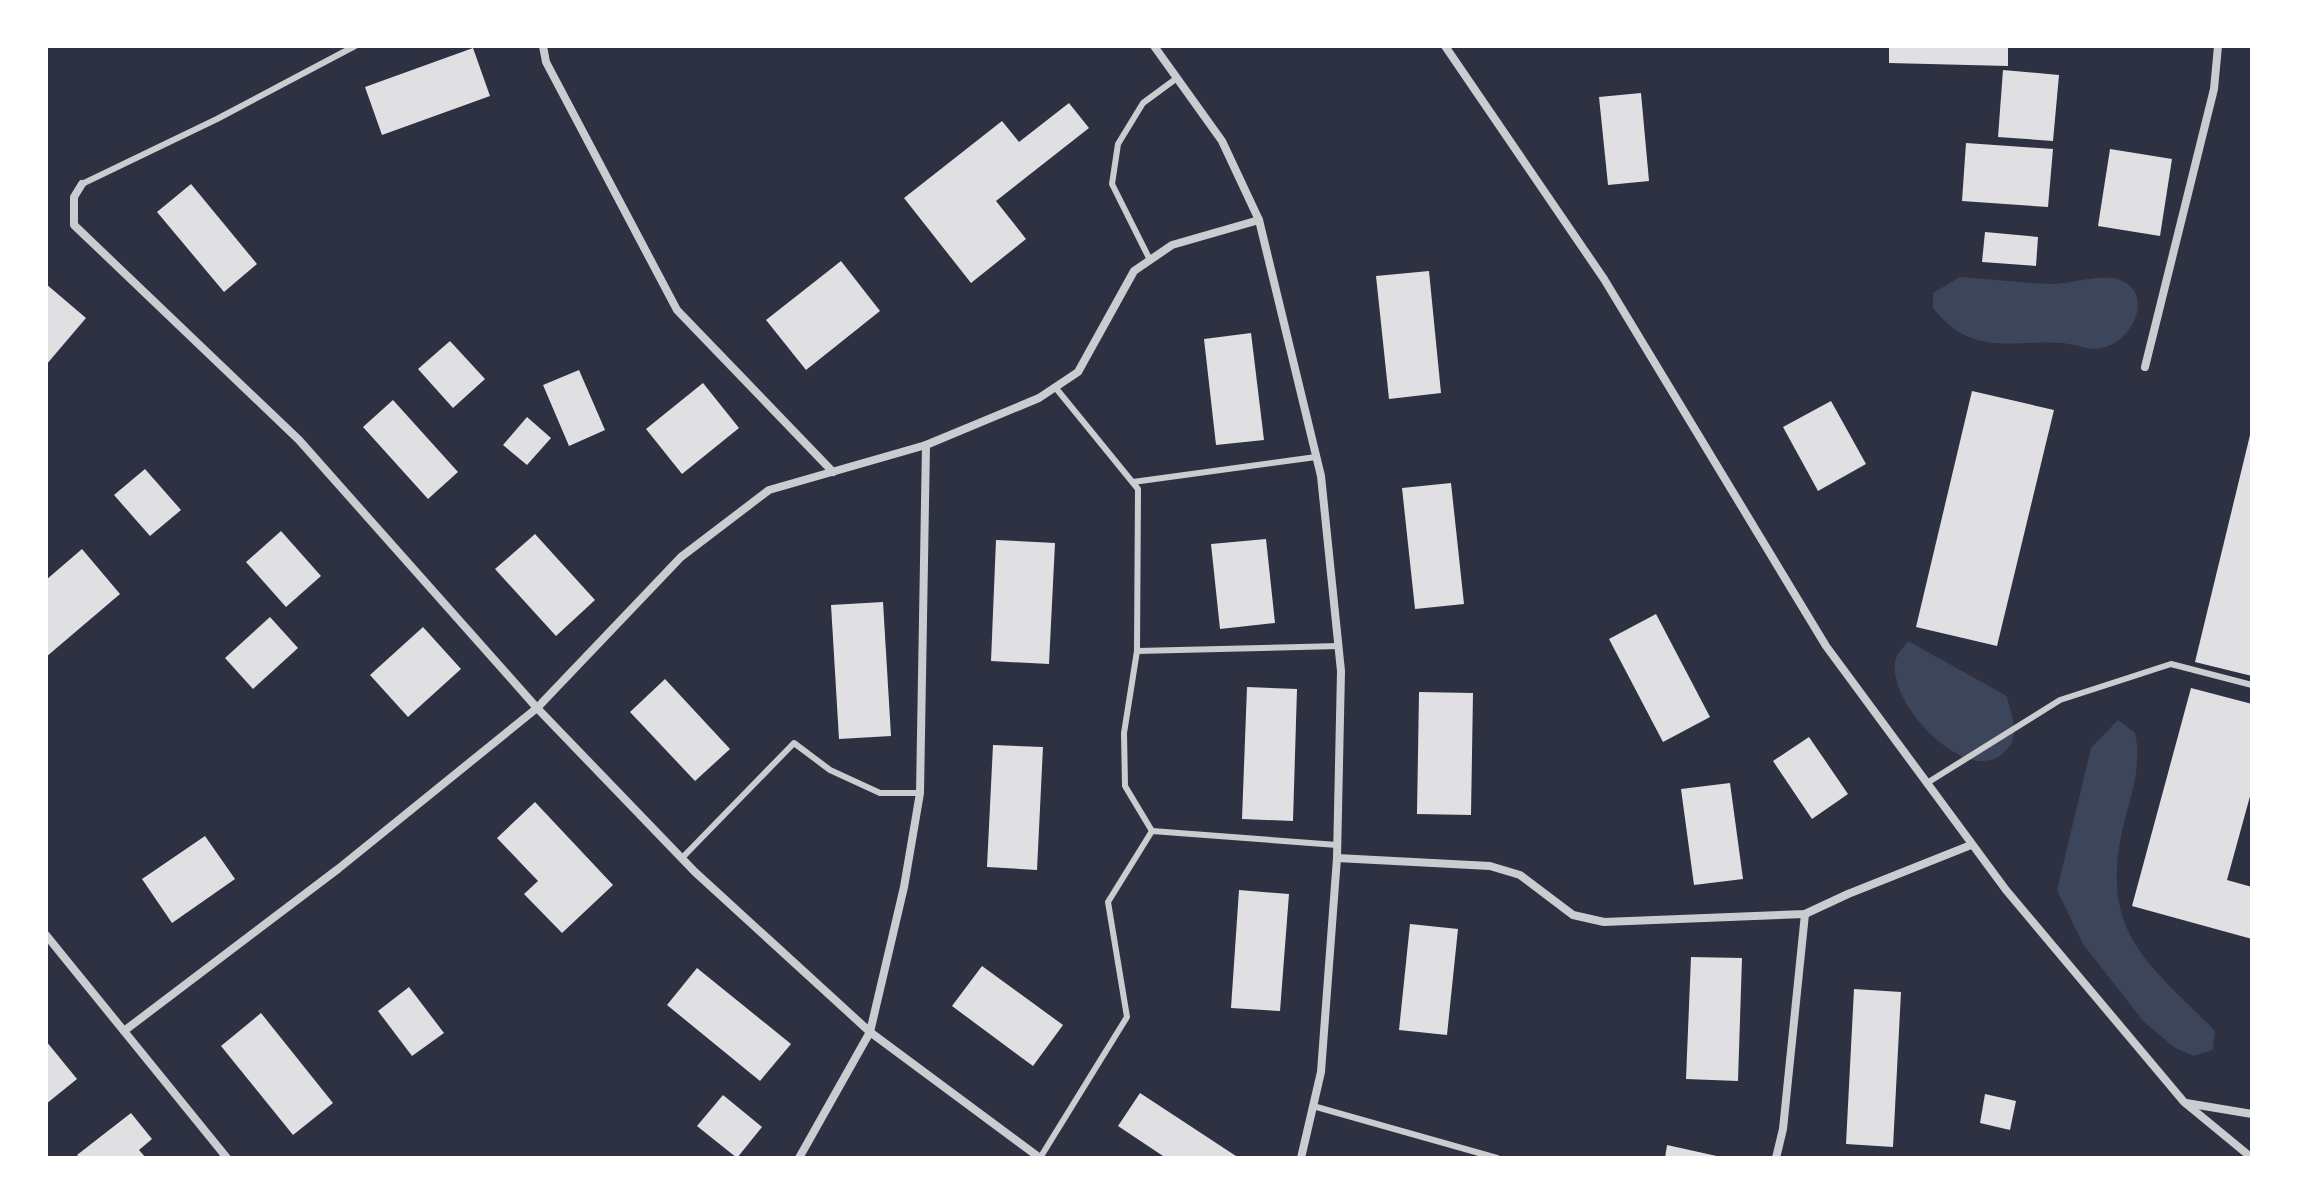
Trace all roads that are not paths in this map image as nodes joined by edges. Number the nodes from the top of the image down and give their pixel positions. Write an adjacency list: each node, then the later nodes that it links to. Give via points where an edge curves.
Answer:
1 (355, 46): 7 (lane)
2 (543, 46): 14 (street, via 546,62 677,310)
3 (1154, 46): 6 (street)
4 (1445, 46): 20 (street, via 1604,279 1826,646)
5 (2218, 46): 10 (street, via 2214,89)
6 (1177, 78): 8 (street, via 1222,141); 9 (lane, via 1143,103 1124,133 1112,184)
7 (82, 184): 19 (street, via 74,197 74,225 299,440)
8 (1259, 220): 9 (street, via 1172,245); 13 (street)
9 (1150, 260): 11 (street, via 1134,271 1078,372)
10 (2145, 367)
11 (1055, 387): 12 (street); 15 (lane)
12 (926, 445): 14 (street); 21 (street)
13 (1316, 457): 15 (lane); 16 (street)
14 (833, 472): 19 (street, via 769,490 681,557)
15 (1133, 482): 17 (lane, via 1138,489)
16 (1339, 646): 17 (lane); 23 (street)
17 (1137, 651): 22 (lane, via 1124,733 1125,786)
18 (2252, 685): 20 (lane, via 2171,664 2060,700)
19 (537, 708): 25 (street); 29 (street, via 338,869)
20 (1927, 783): 24 (street)
21 (920, 793): 25 (lane, via 880,793 830,770 794,743); 30 (street)
22 (1152, 831): 23 (lane); 36 (lane, via 1108,902 1127,1017)
23 (1337, 845): 26 (street)
24 (1971, 845): 27 (street); 31 (street)
25 (682, 858): 30 (street)
26 (1337, 858): 27 (street, via 1490,866 1520,875 1573,915 1604,922); 32 (street, via 1321,1072)
27 (1805, 914): 39 (street)
28 (46, 935): 29 (street)
29 (124, 1031): 34 (street)
30 (870, 1032): 35 (street); 36 (street)
31 (2184, 1102): 33 (street); 40 (street)
32 (1313, 1106): 37 (street); 38 (lane)
33 (2252, 1114)
34 (227, 1158)
35 (799, 1158)
36 (1040, 1158)
37 (1301, 1158)
38 (1497, 1158)
39 (1776, 1158)
40 (2252, 1158)

